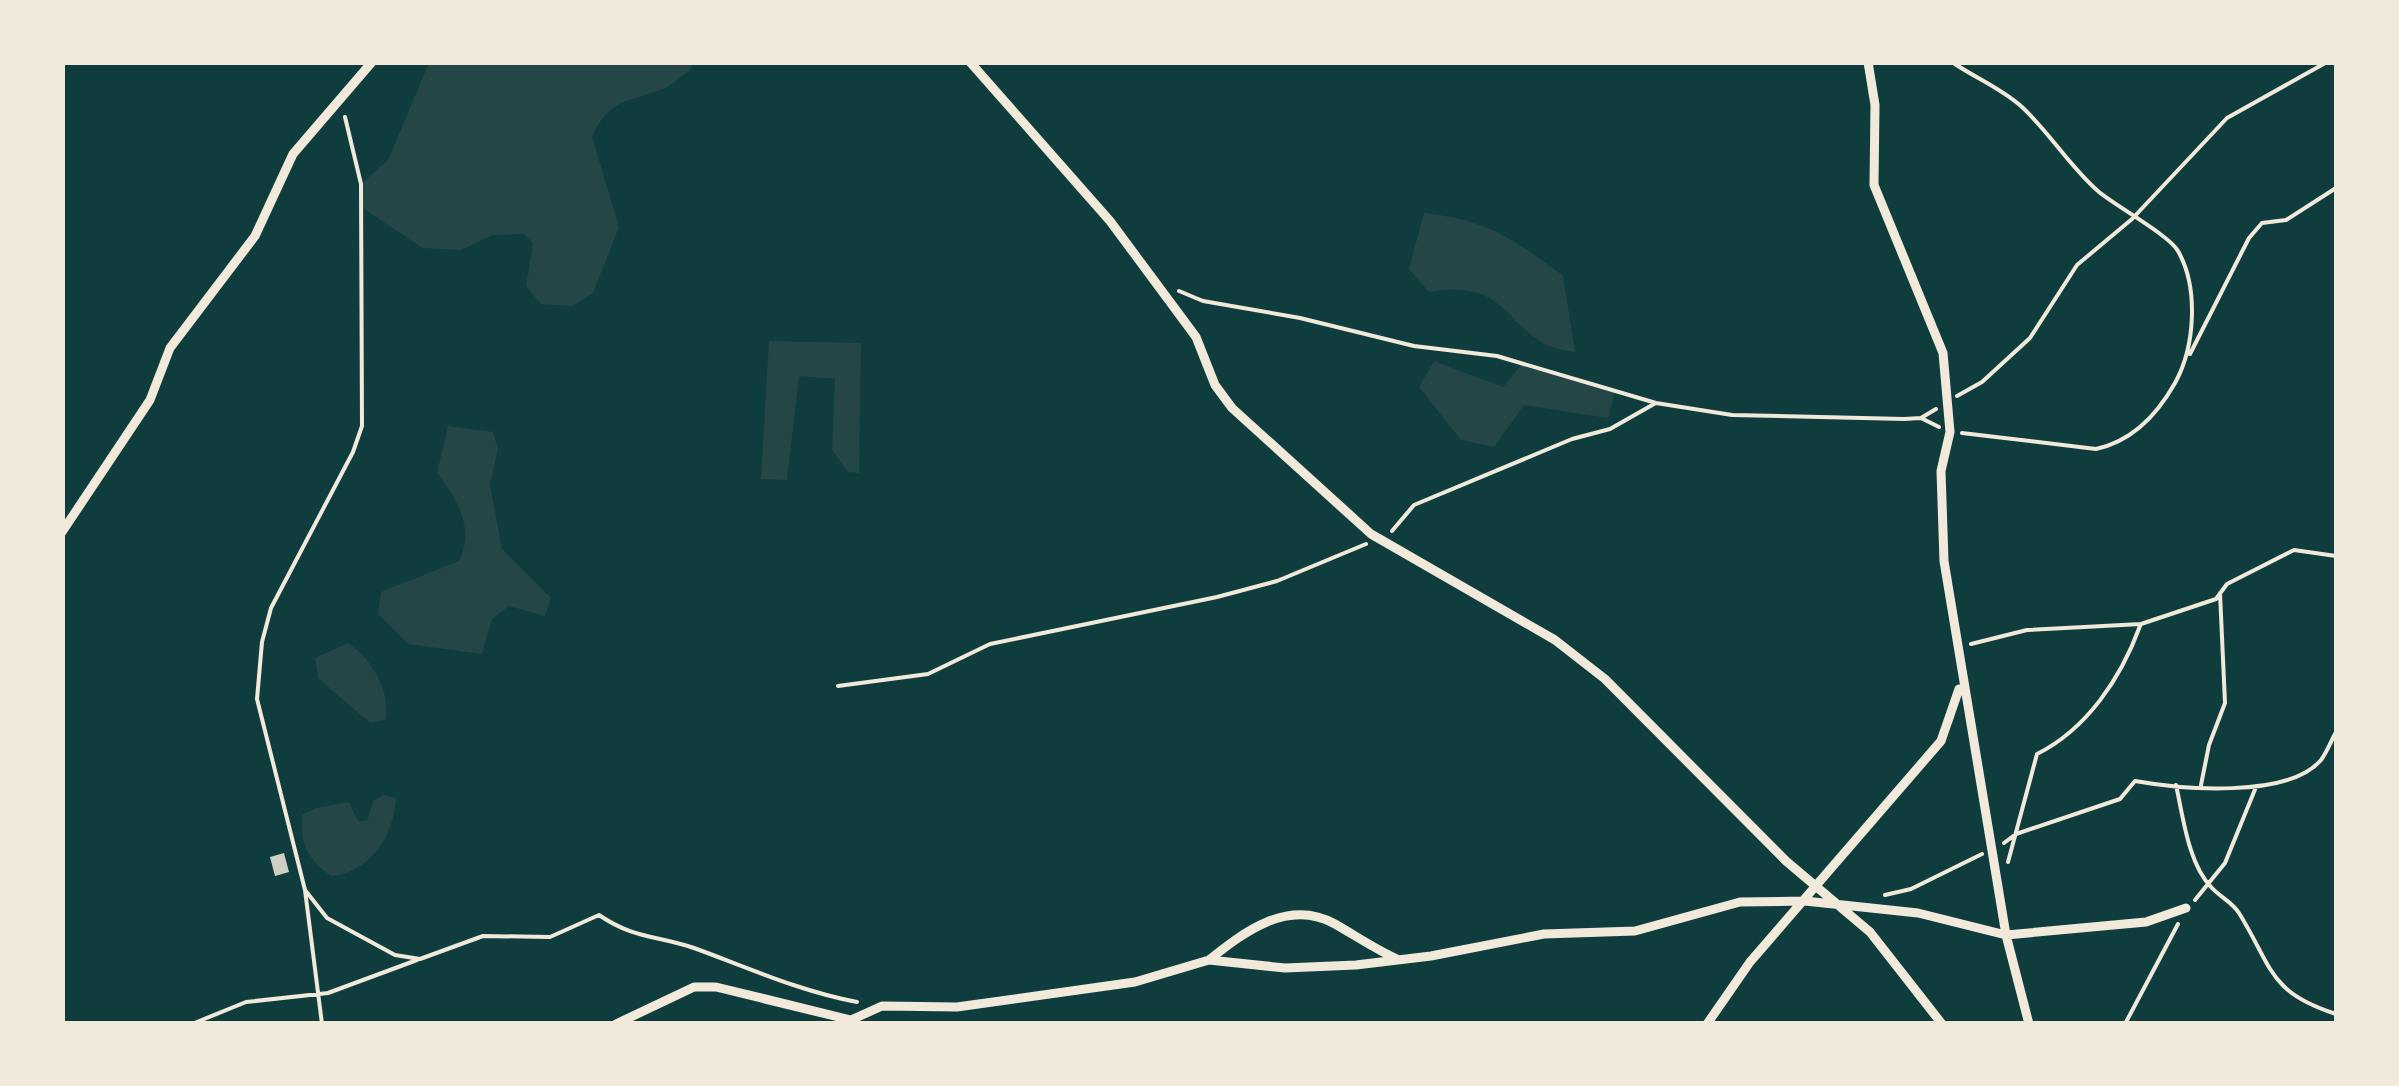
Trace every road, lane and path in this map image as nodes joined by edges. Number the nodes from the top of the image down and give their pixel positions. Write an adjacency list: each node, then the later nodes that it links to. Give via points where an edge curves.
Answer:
1 (372, 62): 6 (street)
2 (970, 62): 9 (street)
3 (1868, 62): 11 (street, via 1874,186 1935,328)
4 (1952, 62): 8 (path, via 2022,108 2094,188)
5 (2327, 62): 8 (path, via 2228,118)
6 (340, 98): 15 (street, via 293,154 256,236 170,348 150,400); 29 (path, via 360,184 362,426 271,608 257,699)
7 (2336, 188): 10 (path, via 2286,220 2262,223)
8 (2132, 218): 10 (path, via 2179,252 2191,325); 11 (path, via 2077,265 2030,338 1982,382)
9 (1156, 282): 12 (path, via 1202,301 1414,346 1497,356); 16 (street, via 1196,337 1232,408)
10 (2188, 358): 14 (path, via 2161,405 2116,444 2096,448)
11 (1949, 401): 13 (path); 14 (street)
12 (1656, 403): 13 (path, via 1748,416); 16 (path, via 1610,430 1572,439 1414,505)
13 (1921, 418): 14 (path)
14 (1950, 432): 20 (street, via 1941,472)
15 (62, 532)
16 (1378, 538): 22 (path, via 1277,581 1217,598 990,644 928,674); 28 (street, via 1580,660)
17 (2336, 556): 18 (path, via 2294,550 2226,584)
18 (2220, 594): 19 (path); 25 (path, via 2225,703)
19 (2141, 624): 20 (path, via 2028,630); 26 (path, via 2111,685 2071,734 2037,754)
20 (1956, 648): 21 (street)
21 (1961, 680): 27 (street); 28 (street, via 1941,741)
22 (838, 686)
23 (2336, 732): 25 (path, via 2319,762 2292,778 2256,787)
24 (2176, 786): 25 (path); 26 (path, via 2135,781 2120,799); 41 (path, via 2209,886 2233,905 2287,992)
25 (2201, 786)
26 (2016, 834): 27 (path); 30 (path)
27 (1994, 849): 30 (street); 31 (path)
28 (1818, 887): 32 (street); 33 (street)
29 (305, 890): 36 (path, via 327,918 395,955); 39 (path)
30 (2000, 891): 35 (street)
31 (1876, 898)
32 (1804, 901): 33 (street); 38 (street, via 1740,902 1635,931 1544,934); 45 (street)
33 (1842, 906): 35 (street, via 1918,912); 46 (street)
34 (2186, 908): 35 (street, via 2146,922)
35 (2006, 935): 47 (street)
36 (420, 959): 39 (path); 40 (path, via 483,936 550,936 600,915 627,934 693,948 820,994)
37 (1209, 960): 38 (street, via 1285,968); 38 (street, via 1264,919 1303,918 1332,922); 40 (street, via 1135,982 1064,992 957,1007)
38 (1399, 960)
39 (316, 994): 42 (path, via 246,1002); 43 (path)
40 (882, 1006): 44 (street, via 851,1020 694,987)
41 (2336, 1014)
42 (192, 1024)
43 (322, 1024)
44 (616, 1024)
45 (1707, 1024)
46 (1942, 1024)
47 (2030, 1024)

